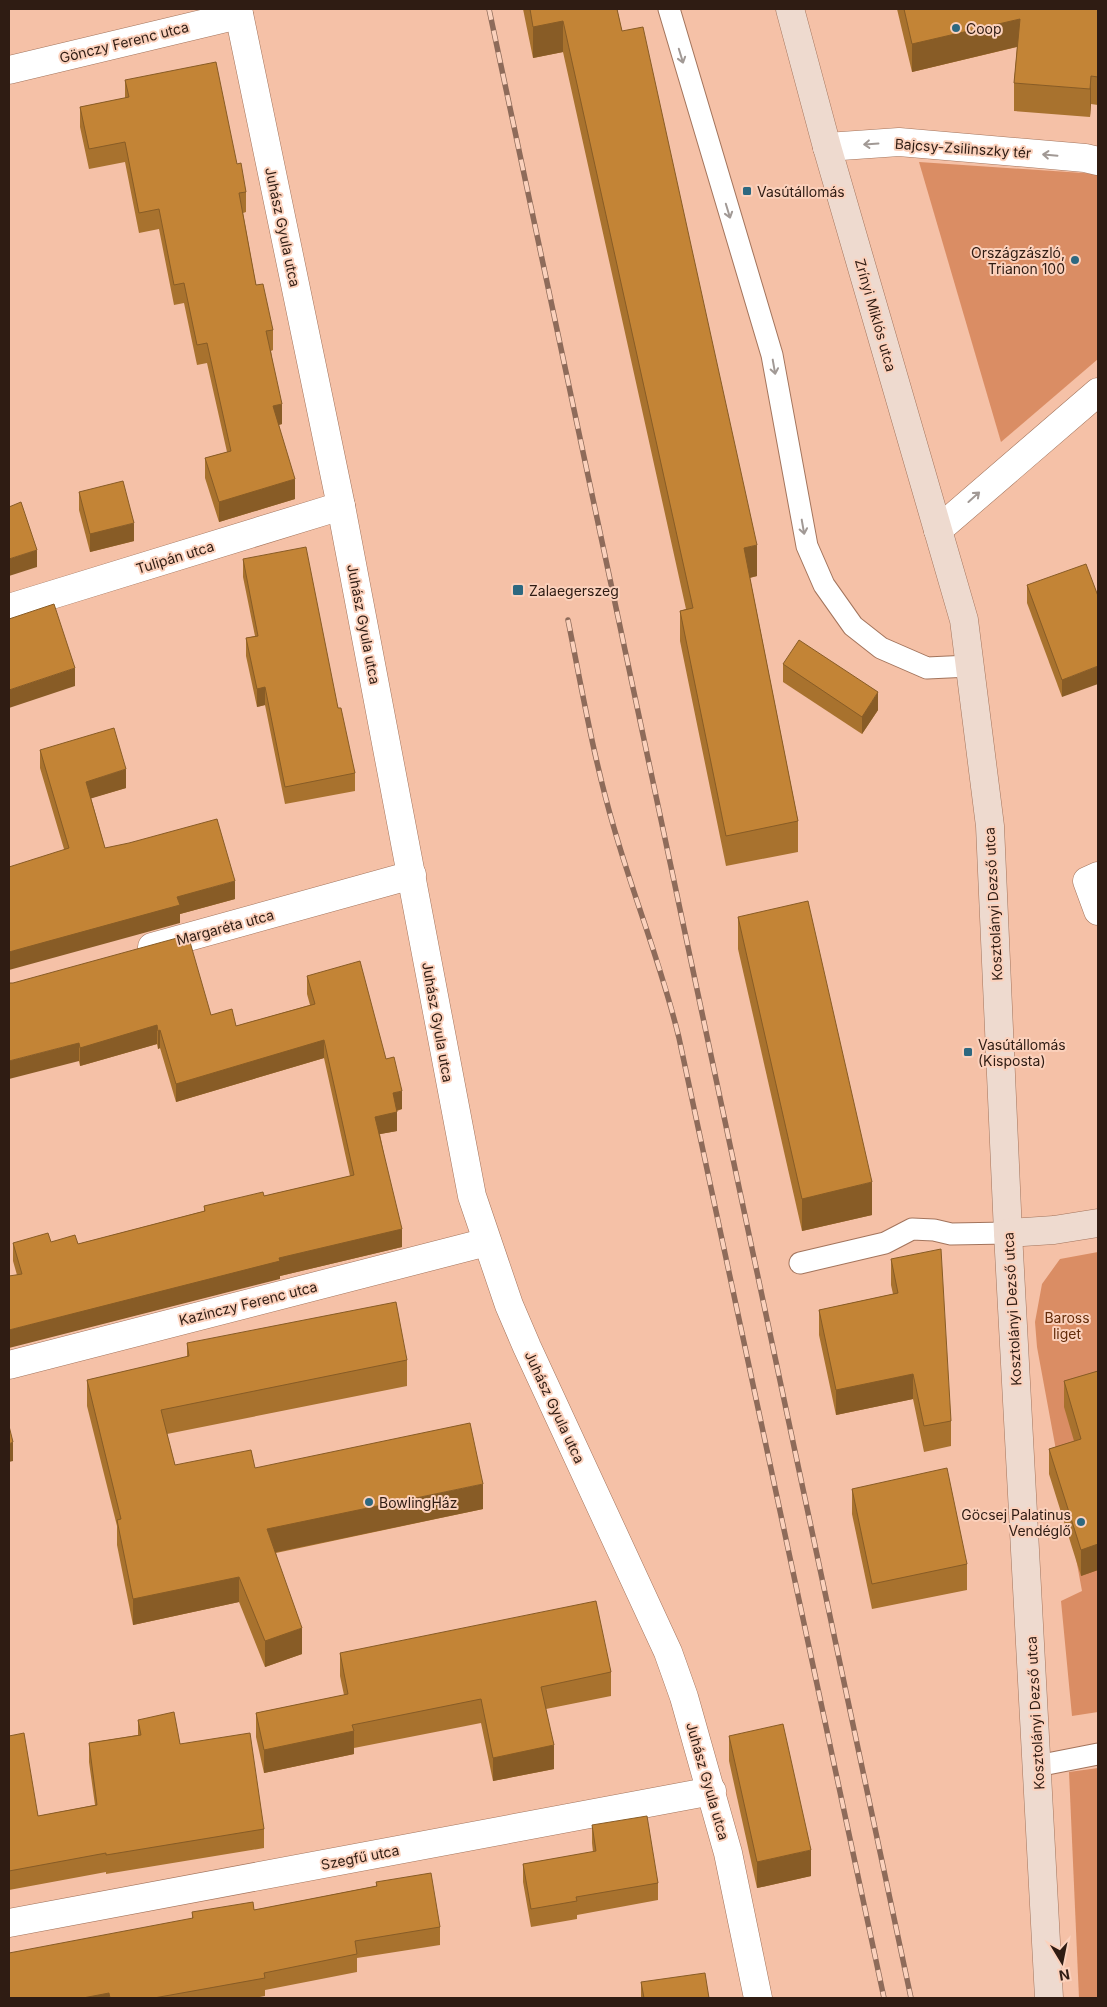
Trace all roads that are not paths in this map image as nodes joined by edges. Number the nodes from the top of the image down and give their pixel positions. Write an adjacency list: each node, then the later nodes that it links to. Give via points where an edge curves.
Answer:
1 (669, 9): 12 (lane, one-way to 12, via 772,355 806,546 824,585 853,626 881,648 927,668)
2 (790, 9): 5 (main road, Zrínyi Miklós utca)
3 (239, 12): 4 (street, Gönczy Ferenc utca); 8 (street, Juhász Gyula utca)
4 (9, 70)
5 (827, 147): 6 (street, Bajcsy-Zsilinszky tér, one-way to 5, via 1084,158 899,142); 9 (main road, Zrínyi Miklós utca)
6 (1098, 162)
7 (1098, 392): 9 (street, one-way to 7)
8 (341, 506): 10 (street, Tulipán utca); 13 (street, Juhász Gyula utca)
9 (938, 530): 11 (main road, Zrínyi Miklós utca)
10 (9, 608)
11 (964, 620): 12 (main road, Kosztolányi Dezső utca)
12 (970, 666): 18 (main road, Kosztolányi Dezső utca, via 990,826)
13 (412, 875): 16 (street, Margaréta utca); 19 (street, Juhász Gyula utca, via 472,1196)
14 (1092, 879): 15 (street)
15 (1098, 911)
16 (124, 954)
17 (1098, 1223): 18 (main road)
18 (1008, 1233): 20 (lane, via 950,1234 912,1229 885,1243); 23 (main road, Kosztolányi Dezső utca)
19 (487, 1242): 21 (street, Kazinczy Ferenc utca); 24 (street, Juhász Gyula utca, via 527,1347 668,1652)
20 (800, 1263)
21 (9, 1365)
22 (1098, 1754): 23 (lane)
23 (1037, 1766): 27 (main road, Kosztolányi Dezső utca)
24 (712, 1791): 25 (street, Szegfű utca); 26 (street, Juhász Gyula utca)
25 (9, 1923)
26 (758, 1998)
27 (1049, 1998)

